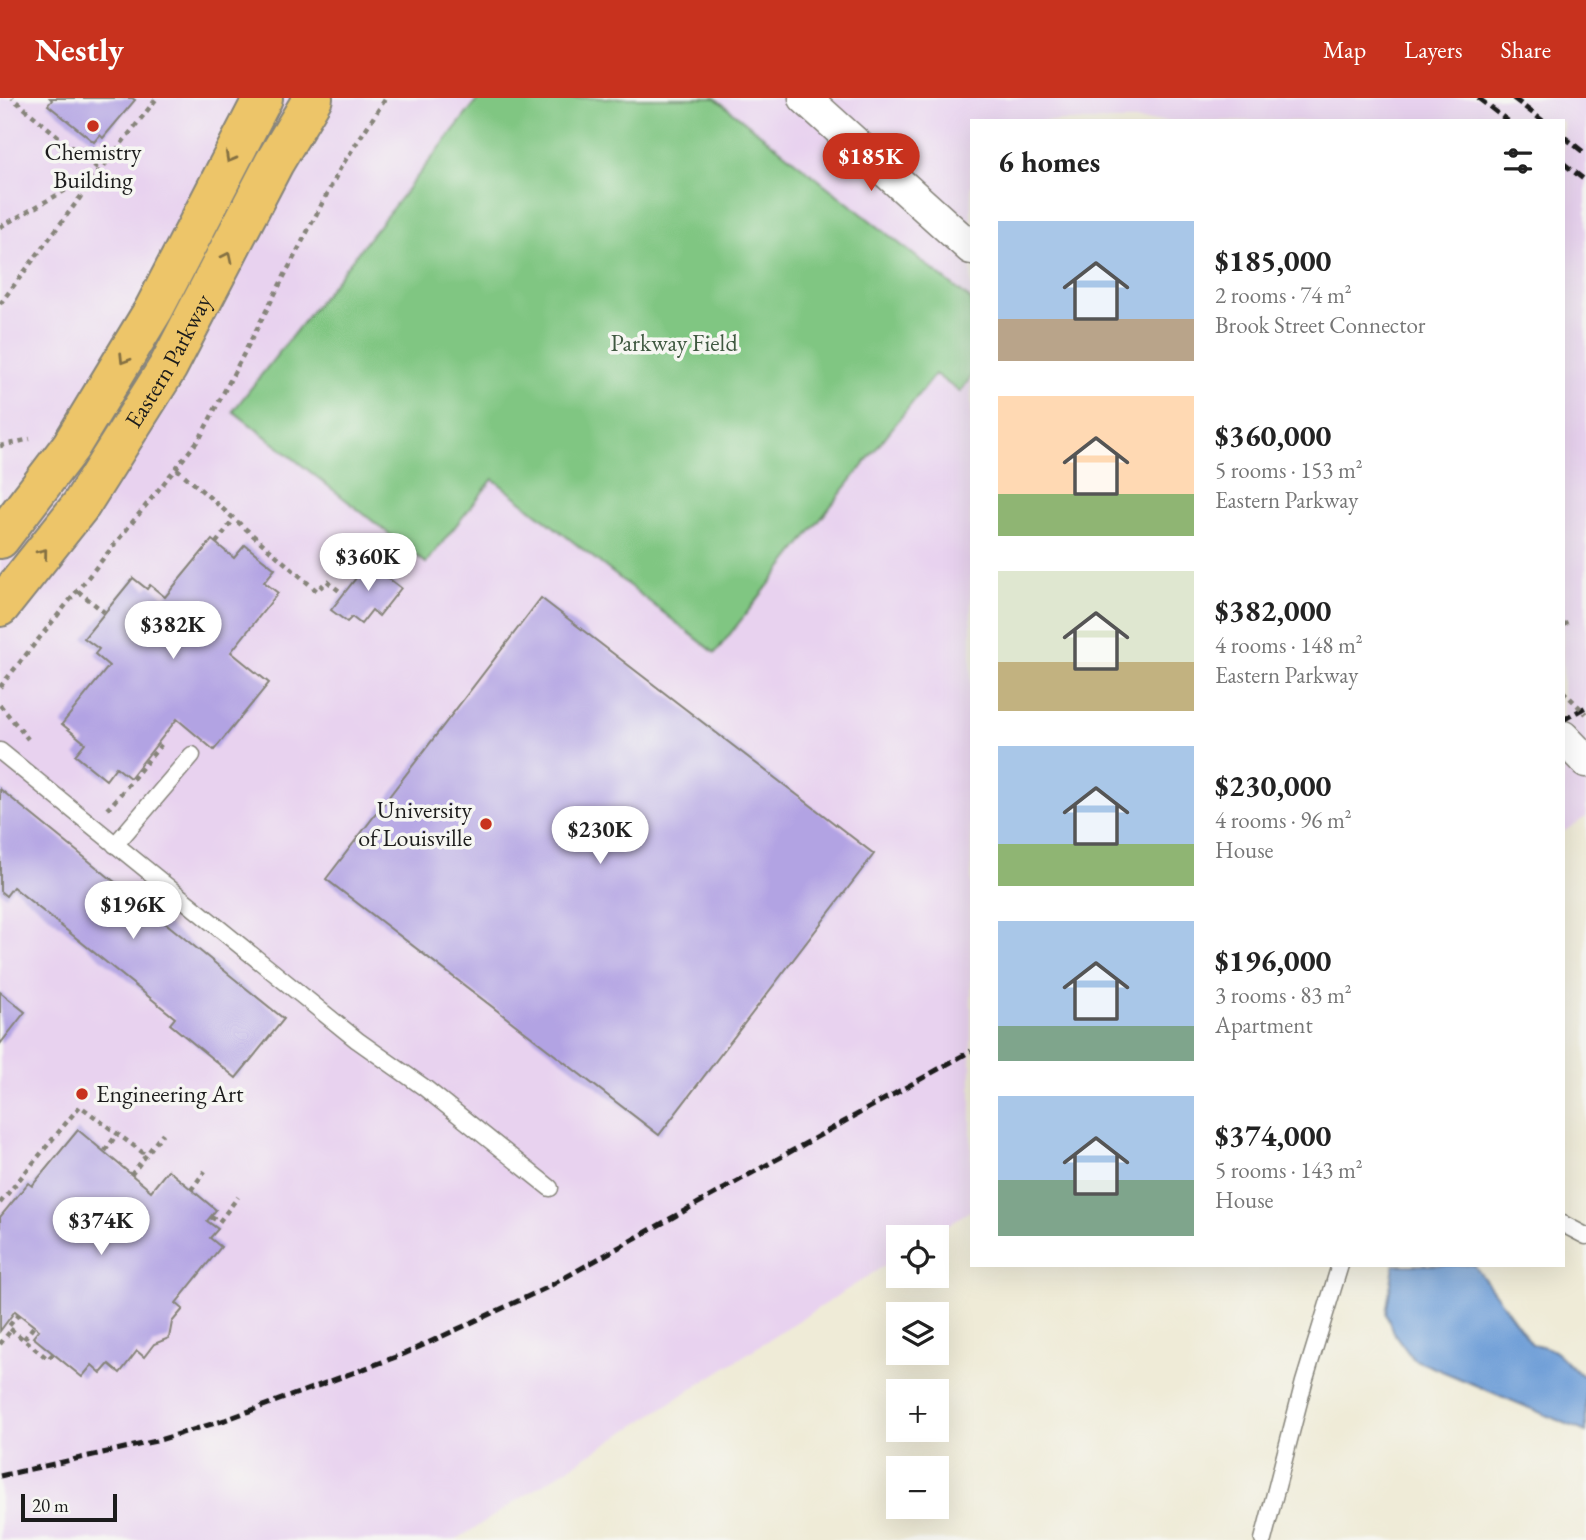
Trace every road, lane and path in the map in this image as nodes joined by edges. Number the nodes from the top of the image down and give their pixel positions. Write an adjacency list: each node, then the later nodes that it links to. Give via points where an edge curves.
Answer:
1 (12, 98): 7 (path)
2 (157, 98): 7 (path)
3 (263, 98): 15 (main road, Eastern Parkway, one-way to 15, via 154,309 71,446)
4 (313, 98): 19 (main road, Eastern Parkway, one-way to 4, via 81,505 168,368 274,163)
5 (386, 98): 13 (path, via 341,167 200,438)
6 (806, 98): 9 (street)
7 (100, 171): 8 (path); 10 (path)
8 (0, 228)
9 (970, 247)
10 (0, 304)
11 (34, 439): 12 (path)
12 (0, 446)
13 (177, 469): 14 (path); 17 (path)
14 (234, 519): 16 (path); 18 (path, via 317,591 327,581)
15 (0, 539)
16 (216, 543)
17 (78, 591): 20 (path); 23 (path)
18 (344, 594)
19 (0, 607)
20 (104, 612)
21 (1570, 622): 22 (path)
22 (1565, 624)
23 (0, 687)
24 (1565, 693): 26 (path, bridge)
25 (0, 705): 29 (path)
26 (1586, 714)
27 (1565, 739): 32 (street)
28 (164, 741): 33 (path, via 109,808)
29 (35, 745)
30 (0, 751): 34 (lane)
31 (192, 755): 34 (lane)
32 (1586, 761)
33 (99, 799)
34 (116, 845): 41 (lane, via 357,1040)
35 (163, 1133): 38 (path)
36 (117, 1134): 37 (path); 38 (path); 44 (path, via 80,1106)
37 (105, 1151)
38 (146, 1155): 40 (path)
39 (205, 1171): 42 (path)
40 (131, 1175)
41 (550, 1188)
42 (191, 1189)
43 (238, 1197): 46 (path, via 219,1222)
44 (0, 1202): 45 (path)
45 (8, 1208)
46 (211, 1217)
47 (1565, 1225): 48 (lane)
48 (1586, 1236)
49 (1339, 1267): 56 (lane)
50 (19, 1314): 52 (path, via 8,1327)
51 (34, 1326): 53 (path)
52 (12, 1329): 53 (path); 54 (path)
53 (24, 1339): 55 (path, via 48,1359)
54 (0, 1344)
55 (53, 1354)
56 (1264, 1540)

